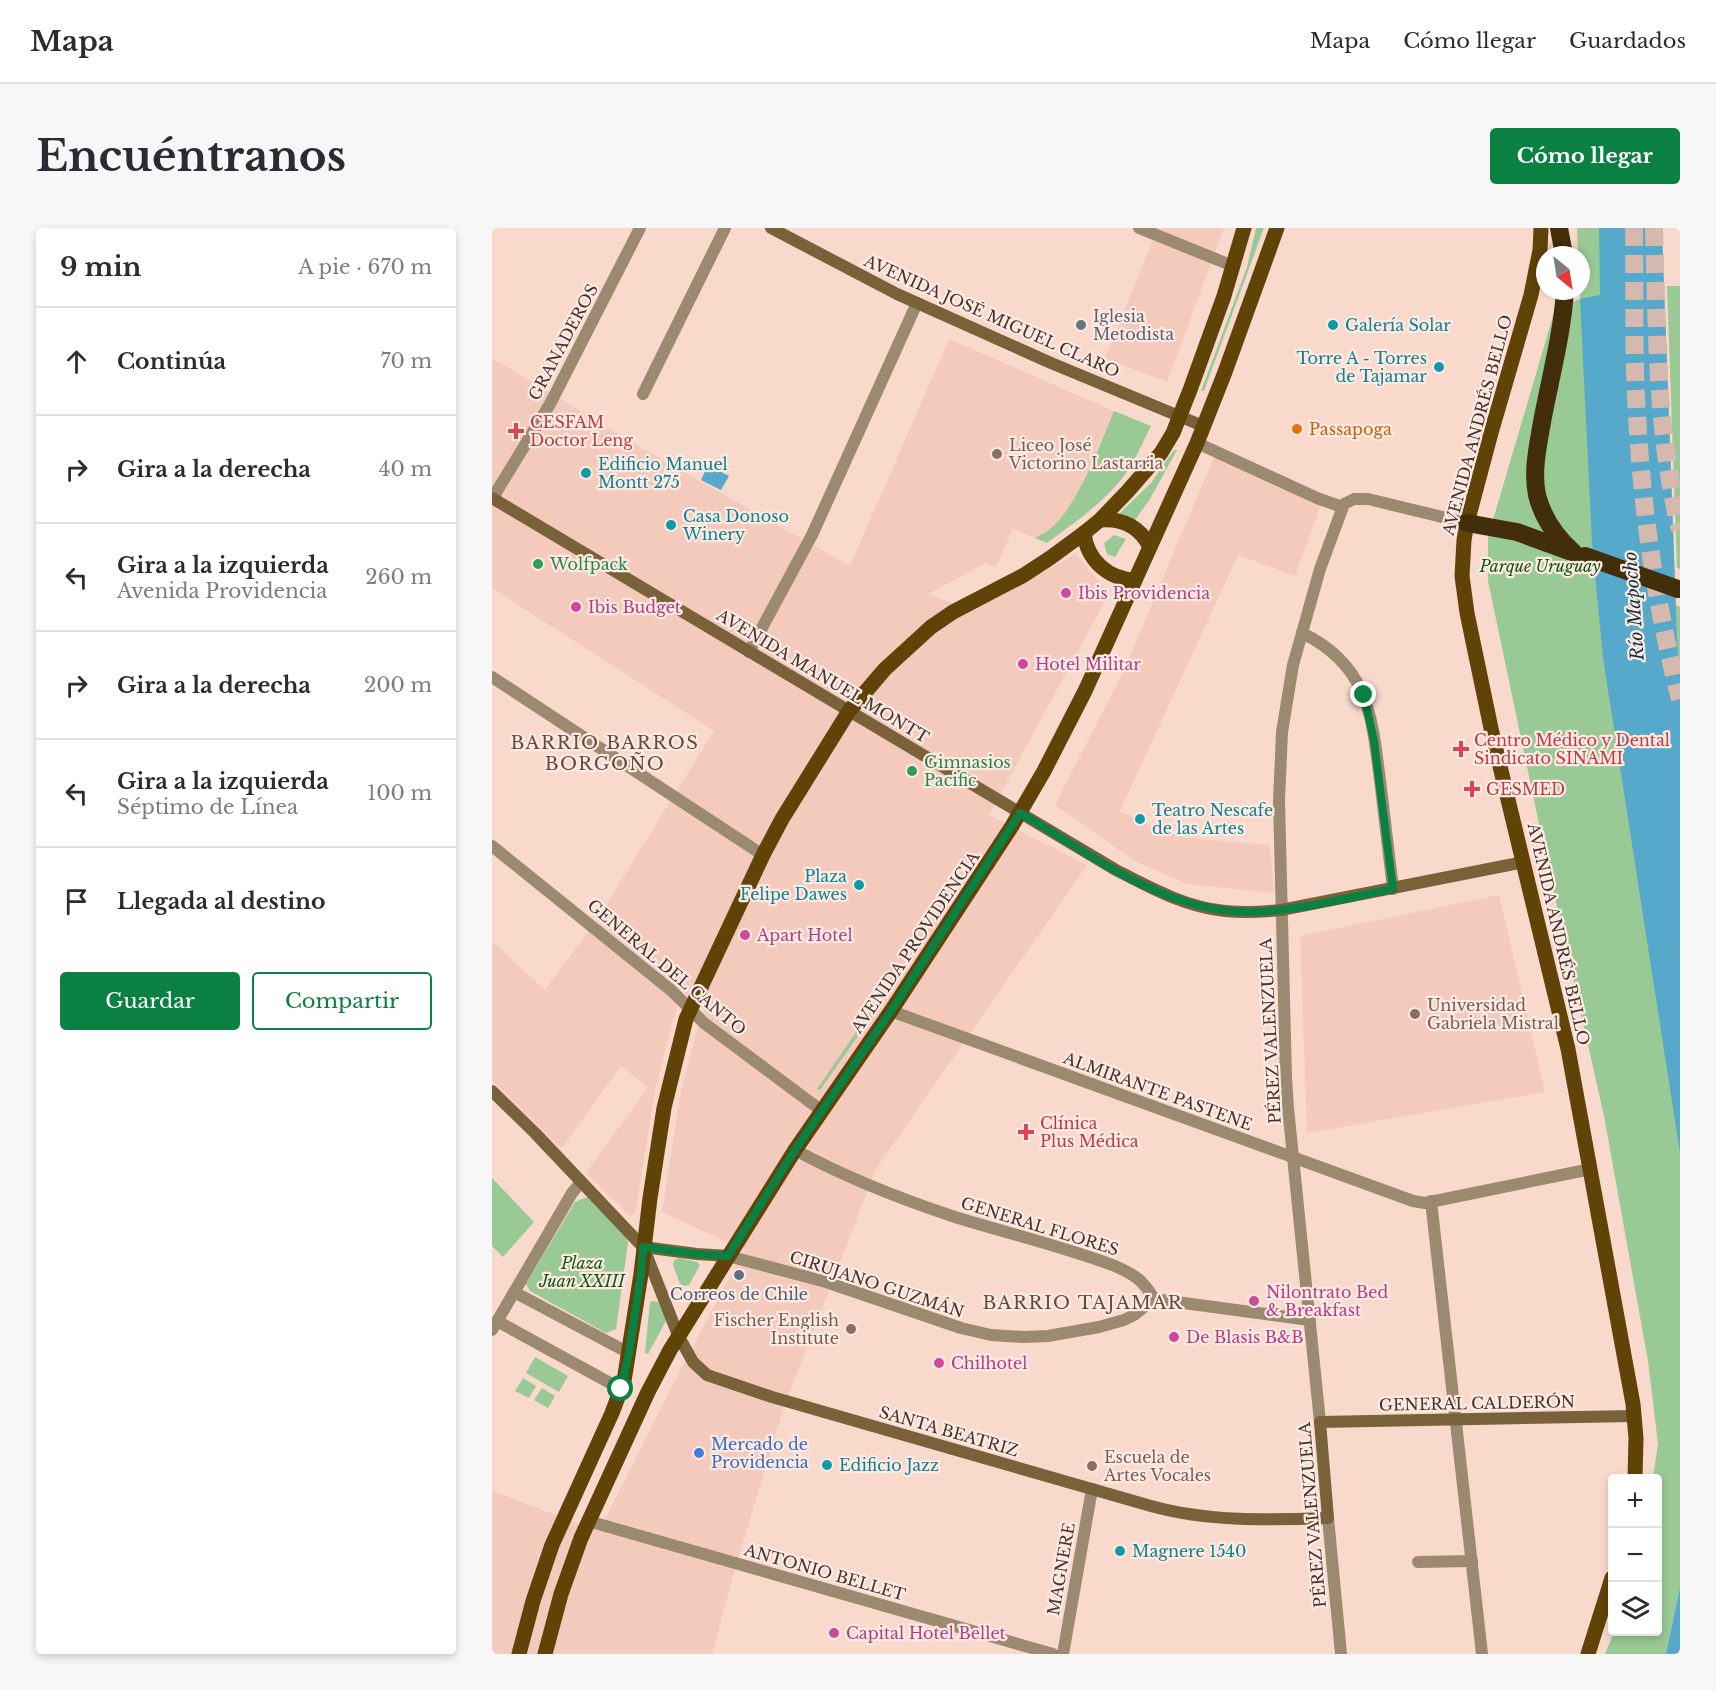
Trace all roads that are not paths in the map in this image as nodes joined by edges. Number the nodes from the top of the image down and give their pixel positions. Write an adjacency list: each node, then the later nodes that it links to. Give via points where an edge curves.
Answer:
1 (640, 228): 17 (street, GRANADEROS, via 550,404)
2 (725, 228): 13 (street)
3 (771, 228): 12 (street, AVENIDA JOSÉ MIGUEL CLARO)
4 (1139, 228): 10 (street)
5 (1244, 228): 10 (main road)
6 (1277, 228): 15 (main road, AVENIDA PROVIDENCIA)
7 (1541, 228): 20 (main road, AVENIDA ANDRÉS BELLO, via 1533,286)
8 (1558, 228): 9 (highway)
9 (1562, 246)
10 (1233, 266): 14 (main road)
11 (1564, 300): 23 (highway, via 1535,472 1537,495 1545,516 1557,536)
12 (917, 303): 14 (street, AVENIDA JOSÉ MIGUEL CLARO); 27 (street, via 812,536)
13 (643, 394)
14 (1180, 416): 15 (street, AVENIDA JOSÉ MIGUEL CLARO); 19 (main road, via 1161,453)
15 (1203, 426): 16 (main road, AVENIDA PROVIDENCIA)
16 (1197, 443): 18 (street); 22 (main road, AVENIDA PROVIDENCIA)
17 (492, 498): 27 (street, AVENIDA MANUEL MONTT)
18 (1342, 507): 20 (street, via 1350,500 1368,499); 26 (street, PÉREZ VALENZUELA)
19 (1100, 520): 21 (main road); 22 (main road, via 1132,526)
20 (1467, 523): 23 (highway, via 1517,532); 33 (main road, AVENIDA ANDRÉS BELLO, via 1462,576 1467,613)
21 (1084, 533): 24 (main road, via 1089,550 1102,568); 29 (main road, via 1024,575 931,627 885,669)
22 (1150, 548): 24 (main road, AVENIDA PROVIDENCIA)
23 (1579, 554): 25 (highway, bridge)
24 (1135, 580): 30 (main road, AVENIDA PROVIDENCIA, via 1096,671)
25 (1679, 590)
26 (1302, 633): 34 (street, via 1336,655 1364,695 1374,741); 35 (street, PÉREZ VALENZUELA, via 1280,750)
27 (749, 652): 29 (street, AVENIDA MANUEL MONTT)
28 (492, 677): 32 (street)
29 (849, 711): 30 (street, AVENIDA MANUEL MONTT); 32 (main road)
30 (1020, 813): 35 (street, AVENIDA MANUEL MONTT, via 1116,870 1176,900 1225,911); 37 (main road, AVENIDA PROVIDENCIA)
31 (492, 846): 36 (street, GENERAL DEL CANTO)
32 (763, 855): 36 (main road)
33 (1524, 862): 34 (street, AVENIDA MANUEL MONTT); 42 (main road, AVENIDA ANDRÉS BELLO)
34 (1393, 889): 35 (street, AVENIDA MANUEL MONTT)
35 (1281, 910): 41 (street, PÉREZ VALENZUELA, via 1287,1098)
36 (690, 1008): 39 (street, GENERAL DEL CANTO, via 704,1023); 45 (main road, via 664,1108)
37 (891, 1011): 39 (main road, AVENIDA PROVIDENCIA); 41 (street, ALMIRANTE PASTENE)
38 (492, 1091): 43 (street)
39 (822, 1111): 40 (main road, AVENIDA PROVIDENCIA)
40 (795, 1150): 46 (main road, AVENIDA PROVIDENCIA); 48 (street, GENERAL FLORES, via 872,1188 1115,1266 1144,1283)
41 (1294, 1158): 44 (street, ALMIRANTE PASTENE, via 1413,1201); 49 (street, PÉREZ VALENZUELA)
42 (1591, 1168): 44 (street, ALMIRANTE PASTENE); 54 (main road, AVENIDA ANDRÉS BELLO)
43 (581, 1182): 45 (street); 47 (street)
44 (1431, 1201): 55 (street)
45 (643, 1247): 46 (street); 51 (street, SANTA BEATRIZ); 52 (main road)
46 (728, 1256): 48 (street, CIRUJANO GUZMÁN, via 826,1282 991,1335 1048,1336 1099,1327 1134,1316); 51 (main road, AVENIDA PROVIDENCIA)
47 (514, 1292): 50 (street); 52 (street)
48 (1154, 1299): 49 (street)
49 (1310, 1320): 56 (street, PÉREZ VALENZUELA)
50 (494, 1326): 53 (street)
51 (678, 1335): 58 (street, SANTA BEATRIZ, via 697,1367 707,1375); 60 (main road, AVENIDA PROVIDENCIA)
52 (629, 1353): 53 (main road)
53 (621, 1389): 64 (main road, via 552,1545)
54 (1634, 1416): 55 (street, GENERAL CALDERÓN); 57 (main road, AVENIDA ANDRÉS BELLO)
55 (1456, 1420): 56 (street, GENERAL CALDERÓN); 61 (street)
56 (1320, 1422): 59 (street, PÉREZ VALENZUELA)
57 (1635, 1474)
58 (1092, 1489): 59 (street, SANTA BEATRIZ, via 1180,1513); 67 (street, MAGNERE)
59 (1328, 1518): 68 (street, PÉREZ VALENZUELA)
60 (588, 1521): 65 (main road, AVENIDA PROVIDENCIA, via 566,1578); 66 (street, ANTONIO BELLET)
61 (1472, 1561): 62 (street); 69 (street)
62 (1418, 1562)
63 (1611, 1582): 70 (main road)
64 (519, 1654)
65 (545, 1654)
66 (1053, 1654)
67 (1063, 1654)
68 (1341, 1654)
69 (1482, 1654)
70 (1588, 1654)

